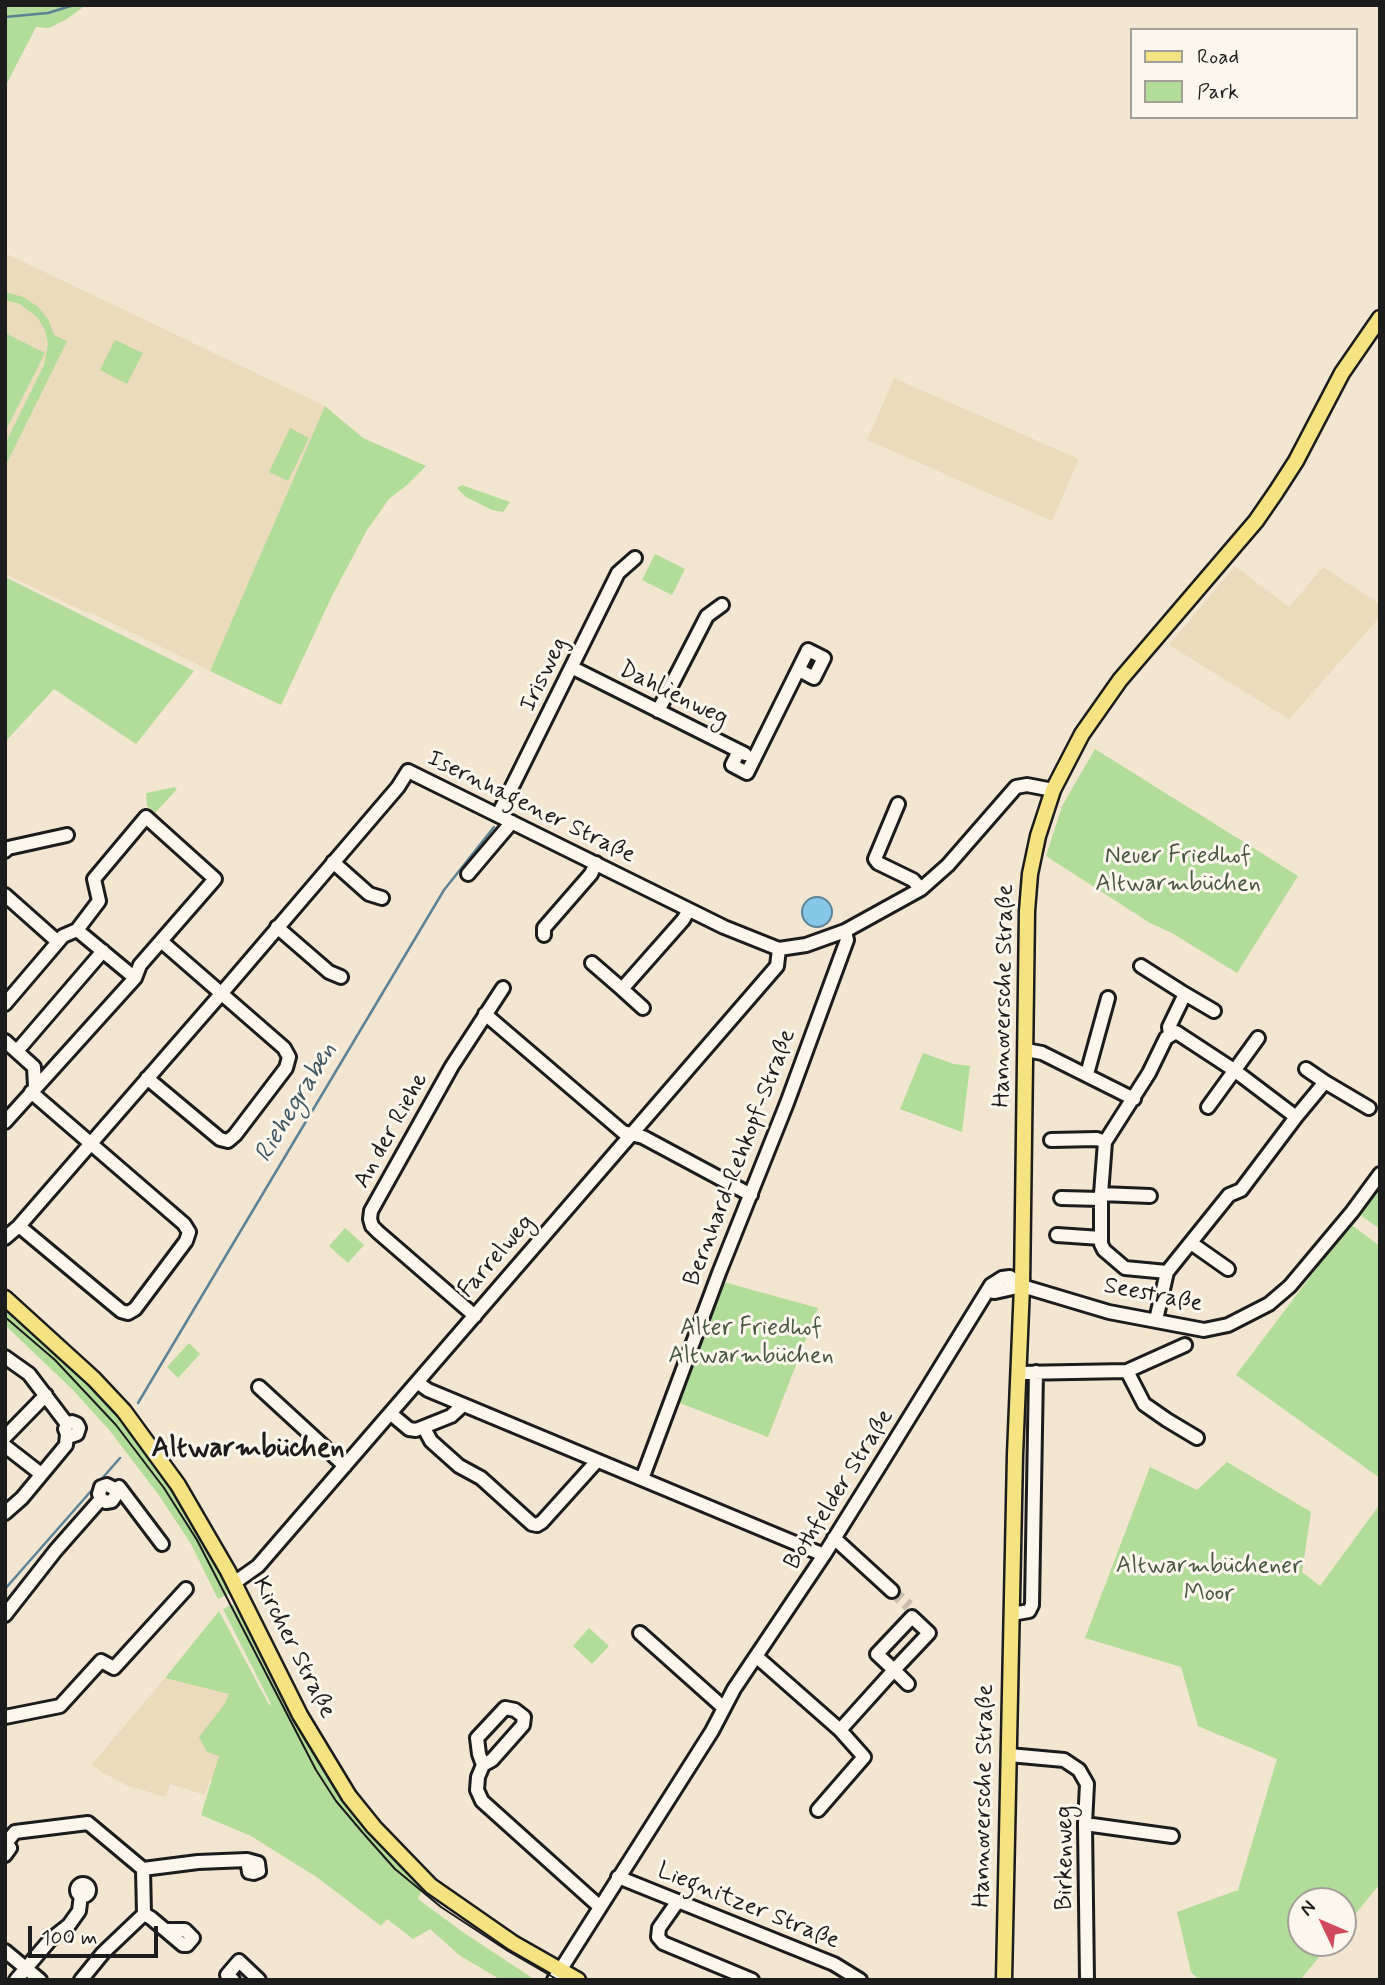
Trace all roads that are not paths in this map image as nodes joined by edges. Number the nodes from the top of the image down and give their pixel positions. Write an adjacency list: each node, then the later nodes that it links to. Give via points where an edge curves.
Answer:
1 (1380, 318): 7 (main road, Hannoversche Straße, via 1342,373 1296,461 1256,521 1106,699)
2 (635, 558): 4 (street, Irisweg, via 618,573)
3 (722, 605): 6 (street, via 707,615)
4 (573, 668): 6 (street, Dahlienweg); 9 (street, Irisweg)
5 (799, 670): 6 (street, Dahlienweg, via 754,759)
6 (658, 711)
7 (1054, 790): 16 (street, via 1016,787); 44 (main road, Hannoversche Straße, via 1038,836 1027,899)
8 (898, 804): 16 (street, via 875,859)
9 (498, 815): 10 (street, Isernhagener Straße); 13 (street, Isernhagener Straße, via 408,771)
10 (512, 822): 14 (street, Isernhagener Straße); 15 (street)
11 (67, 835): 12 (street)
12 (5, 851)
13 (333, 862): 18 (street, via 369,894); 20 (street, Isernhagener Straße)
14 (596, 863): 19 (street, Isernhagener Straße); 23 (street, via 544,928)
15 (468, 874)
16 (921, 889): 22 (street)
17 (5, 895): 25 (street)
18 (382, 898)
19 (689, 910): 26 (street, Isernhagener Straße); 33 (street)
20 (277, 927): 30 (street); 34 (street, Isernhagener Straße)
21 (77, 930): 24 (street, via 99,901 94,879 146,817 215,879); 25 (street); 27 (street)
22 (845, 931): 26 (street); 62 (street, Bernhard-Rehkopf-Straße, via 847,940)
23 (544, 935)
24 (161, 941): 31 (street); 34 (street)
25 (58, 942): 37 (street)
26 (779, 949): 57 (street, Farrelweg, via 777,966)
27 (103, 951): 31 (street); 45 (street)
28 (592, 963): 33 (street)
29 (1141, 966): 35 (street)
30 (341, 977)
31 (135, 978): 51 (street)
32 (503, 988): 40 (street, An der Riehe)
33 (622, 989): 38 (street)
34 (221, 994): 49 (street, Isernhagener Straße); 49 (street, via 289,1057 286,1068 235,1135 228,1141 220,1139)
35 (1185, 994): 39 (street); 41 (street)
36 (1108, 998): 48 (street)
37 (5, 1004)
38 (643, 1008)
39 (1214, 1011)
40 (485, 1014): 57 (street, via 623,1132); 75 (street, An der Riehe, via 370,1219 378,1232)
41 (1170, 1034): 47 (street, via 1176,1032); 52 (street)
42 (1258, 1038): 47 (street)
43 (5, 1041): 45 (street)
44 (1026, 1050): 48 (street); 73 (main road, Hannoversche Straße)
45 (17, 1051): 51 (street, via 34,1067)
46 (1306, 1069): 50 (street)
47 (1234, 1070): 53 (street); 55 (street)
48 (1087, 1074): 52 (street)
49 (148, 1078): 60 (street, Isernhagener Straße)
50 (1325, 1082): 54 (street); 55 (street)
51 (33, 1090): 56 (street); 60 (street)
52 (1133, 1099): 59 (street)
53 (1208, 1107)
54 (1369, 1108)
55 (1296, 1117): 70 (street, via 1241,1190 1228,1195)
56 (5, 1122)
57 (631, 1134): 62 (street); 75 (street, Farrelweg)
58 (1051, 1140): 59 (street)
59 (1105, 1142): 63 (street)
60 (90, 1144): 66 (street, Isernhagener Straße); 66 (street, via 189,1232 135,1309 121,1311)
61 (1380, 1174): 76 (street, Seestraße, via 1290,1286 1269,1304 1228,1325 1204,1329)
62 (751, 1195): 94 (street, Bernhard-Rehkopf-Straße)
63 (1101, 1196): 64 (street); 65 (street); 69 (street)
64 (1150, 1196)
65 (1061, 1198)
66 (19, 1226): 68 (street, Isernhagener Straße)
67 (1058, 1235): 69 (street)
68 (5, 1238)
69 (1101, 1238): 72 (street, via 1104,1250 1125,1268)
70 (1191, 1243): 71 (street); 72 (street)
71 (1228, 1269)
72 (1167, 1272): 76 (street)
73 (1022, 1286): 76 (street, Seestraße, via 1110,1312); 80 (main road, Hannoversche Straße); 96 (street, Bothfelder Straße, via 988,1291)
74 (5, 1298): 99 (main road, Kircher Straße, via 124,1411 178,1485)
75 (475, 1316): 82 (street, Farrelweg)
76 (1156, 1320)
77 (1185, 1345): 79 (street)
78 (5, 1357): 84 (street, via 29,1374)
79 (1127, 1371): 81 (street); 89 (street, via 1144,1404)
80 (1019, 1373): 81 (street); 102 (main road, Hannoversche Straße)
81 (1036, 1373): 102 (street, via 1032,1605 1030,1611)
82 (417, 1382): 85 (street); 86 (street, Farrelweg)
83 (259, 1387): 92 (street)
84 (46, 1395): 88 (street); 93 (street, via 67,1429 66,1445)
85 (463, 1405): 87 (street); 91 (street)
86 (390, 1413): 87 (street, via 409,1429); 92 (street, Farrelweg)
87 (424, 1429): 91 (street, via 459,1466 481,1478 537,1525)
88 (5, 1437)
89 (1197, 1438)
90 (5, 1446): 93 (street)
91 (597, 1461): 94 (street)
92 (345, 1466): 99 (street, Farrelweg, via 258,1566)
93 (41, 1474): 95 (street, via 22,1498)
94 (642, 1479): 98 (street)
95 (7, 1507)
96 (834, 1538): 98 (street, Bothfelder Straße); 101 (street)
97 (162, 1544): 103 (street, via 119,1487 113,1501 101,1499)
98 (824, 1555): 105 (street, Bothfelder Straße)
99 (234, 1583): 127 (main road, Kircher Straße, via 300,1715 349,1796 374,1827 431,1886)
100 (186, 1589): 109 (street, via 114,1668 101,1661 60,1706)
101 (892, 1591)
102 (1012, 1614): 111 (main road, Hannoversche Straße)
103 (5, 1615)
104 (640, 1633): 108 (street)
105 (757, 1657): 108 (street, Bothfelder Straße); 110 (street)
106 (894, 1670): 106 (street, via 929,1633 910,1612 877,1654); 107 (street); 110 (street)
107 (908, 1684)
108 (723, 1708): 119 (street, Bothfelder Straße)
109 (5, 1717)
110 (840, 1730): 113 (street, via 864,1758)
111 (1009, 1755): 114 (street, Birkenweg, via 1064,1760 1079,1770 1087,1784); 136 (main road, Hannoversche Straße)
112 (483, 1765): 112 (street, via 523,1725 524,1717 515,1710 505,1708 477,1738); 122 (street, via 477,1790 482,1801)
113 (818, 1810)
114 (1085, 1824): 115 (street); 137 (street, Birkenweg)
115 (1172, 1836)
116 (6, 1846): 118 (street, via 15,1832 88,1823)
117 (247, 1860): 118 (street)
118 (143, 1869): 123 (street)
119 (618, 1877): 121 (street, Liegnitzer Straße); 122 (street, Bothfelder Straße)
120 (81, 1895): 126 (street, via 79,1910 69,1925)
121 (678, 1901): 134 (street, via 659,1928 663,1943); 135 (street, Liegnitzer Straße, via 848,1970)
122 (600, 1907): 127 (street, Bothfelder Straße)
123 (144, 1914): 124 (street); 131 (street)
124 (166, 1930)
125 (5, 1951): 126 (street)
126 (26, 1968): 129 (street); 130 (street)
127 (557, 1975): 133 (main road, Kircher Straße)
128 (255, 1979): 132 (street, via 239,1961 227,1975)
129 (16, 1980)
130 (40, 1980)
131 (81, 1980)
132 (233, 1980)
133 (578, 1980)
134 (752, 1980)
135 (860, 1980)
136 (1004, 1980)
137 (1087, 1980)

